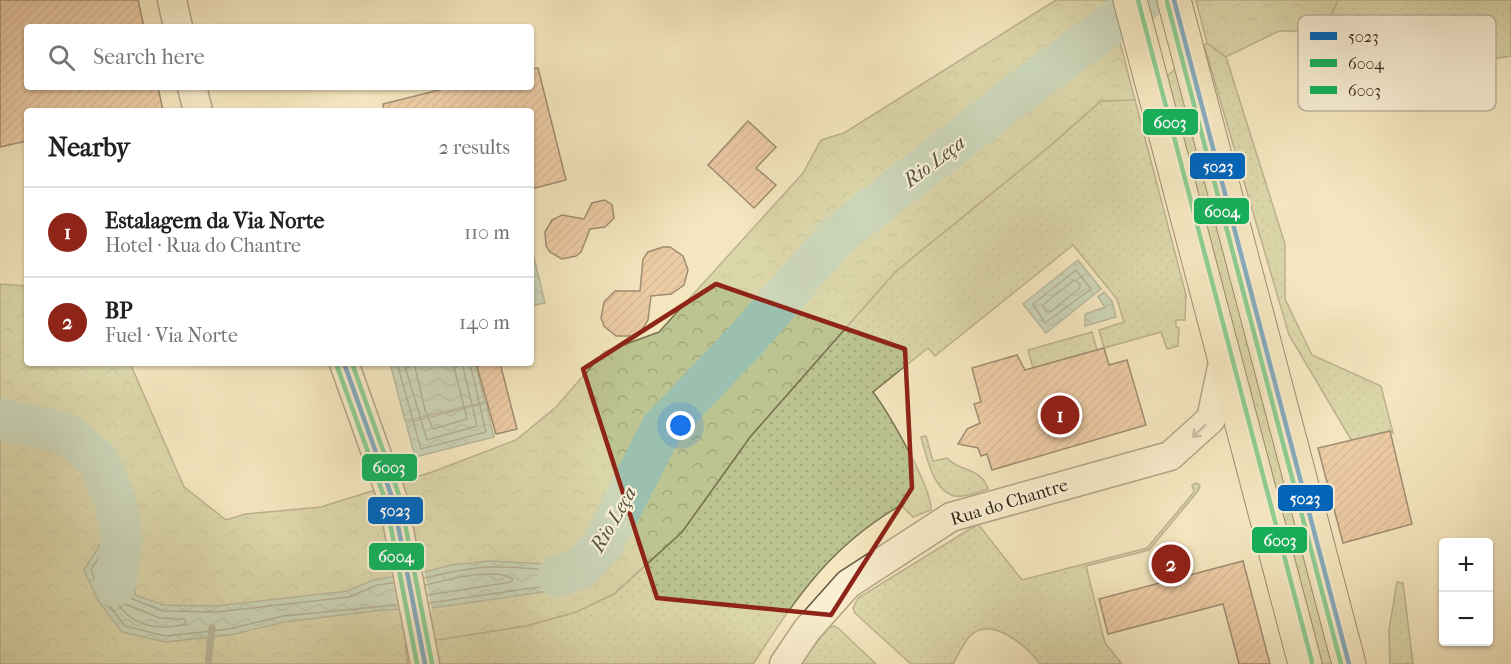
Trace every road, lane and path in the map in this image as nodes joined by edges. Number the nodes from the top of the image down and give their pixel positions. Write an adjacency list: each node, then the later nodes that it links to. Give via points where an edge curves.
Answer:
1 (172, 0): 4 (street)
2 (1130, 0): 7 (highway)
3 (1174, 0): 12 (highway)
4 (177, 24)
5 (193, 90): 6 (street)
6 (197, 108)
7 (1224, 358): 10 (street, Rua do Chantre, one-way to 10, via 1211,419 1170,456 951,517 848,584 807,630); 11 (highway)
8 (345, 366): 9 (street, via 393,500)
9 (423, 653)
10 (784, 664)
11 (1305, 664)
12 (1349, 664)

